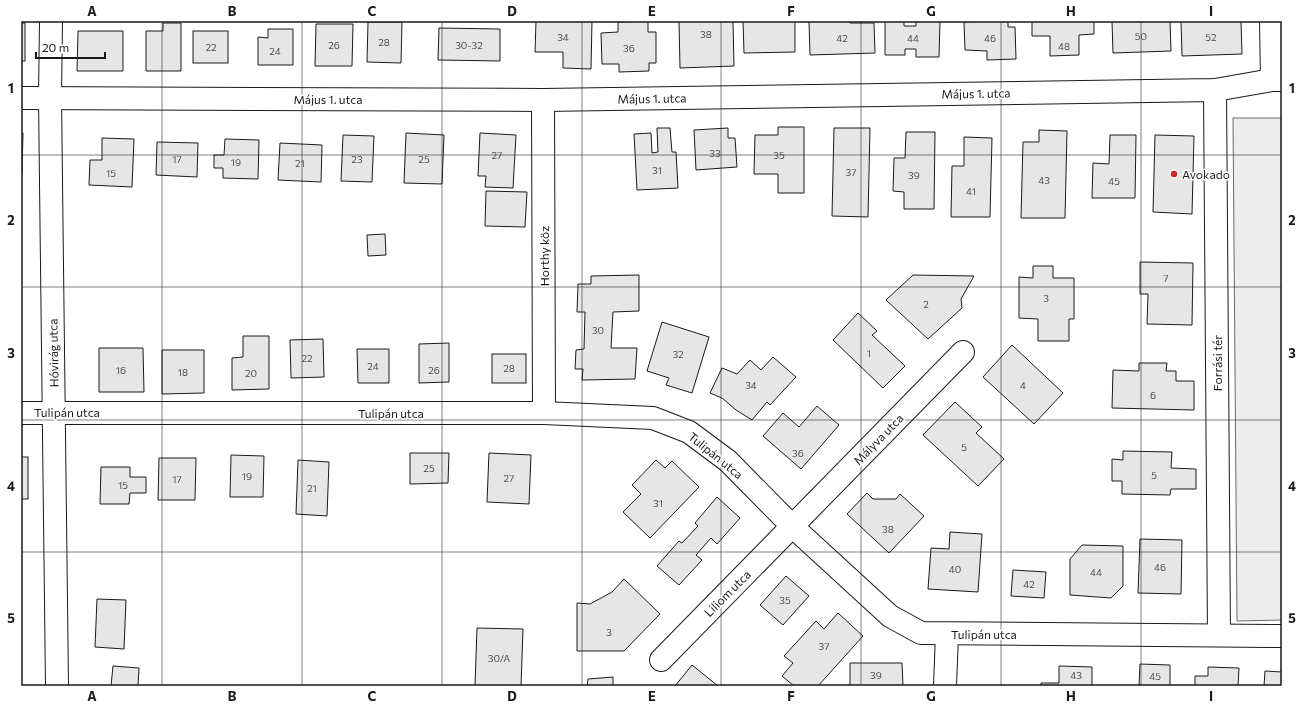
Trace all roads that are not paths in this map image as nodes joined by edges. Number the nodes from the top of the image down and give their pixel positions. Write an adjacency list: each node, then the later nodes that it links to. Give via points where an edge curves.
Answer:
1 (51, 21): 5 (street, Hóvirág utca)
2 (1271, 21): 3 (street)
3 (1277, 80): 4 (street, Május 1. utca)
4 (1215, 90): 7 (street, Május 1. utca); 14 (street, Forrási tér)
5 (50, 97): 6 (street, Május 1. utca); 7 (street, Május 1. utca); 9 (street, Hóvirág utca)
6 (21, 98)
7 (543, 100): 11 (street, Horthy köz)
8 (963, 352): 12 (street, Mályva utca)
9 (54, 412): 10 (street, Tulipán utca); 11 (street, Tulipán utca); 17 (street, Hóvirág utca)
10 (21, 413)
11 (544, 413): 12 (street, Tulipán utca, via 653,418 690,432 728,461)
12 (793, 527): 13 (street, Tulipán utca, via 890,616 920,633); 16 (street, Liliom utca)
13 (947, 634): 14 (street, Tulipán utca); 18 (street)
14 (1219, 635): 15 (street, Tulipán utca)
15 (1282, 636)
16 (661, 660)
17 (57, 686)
18 (945, 686)

